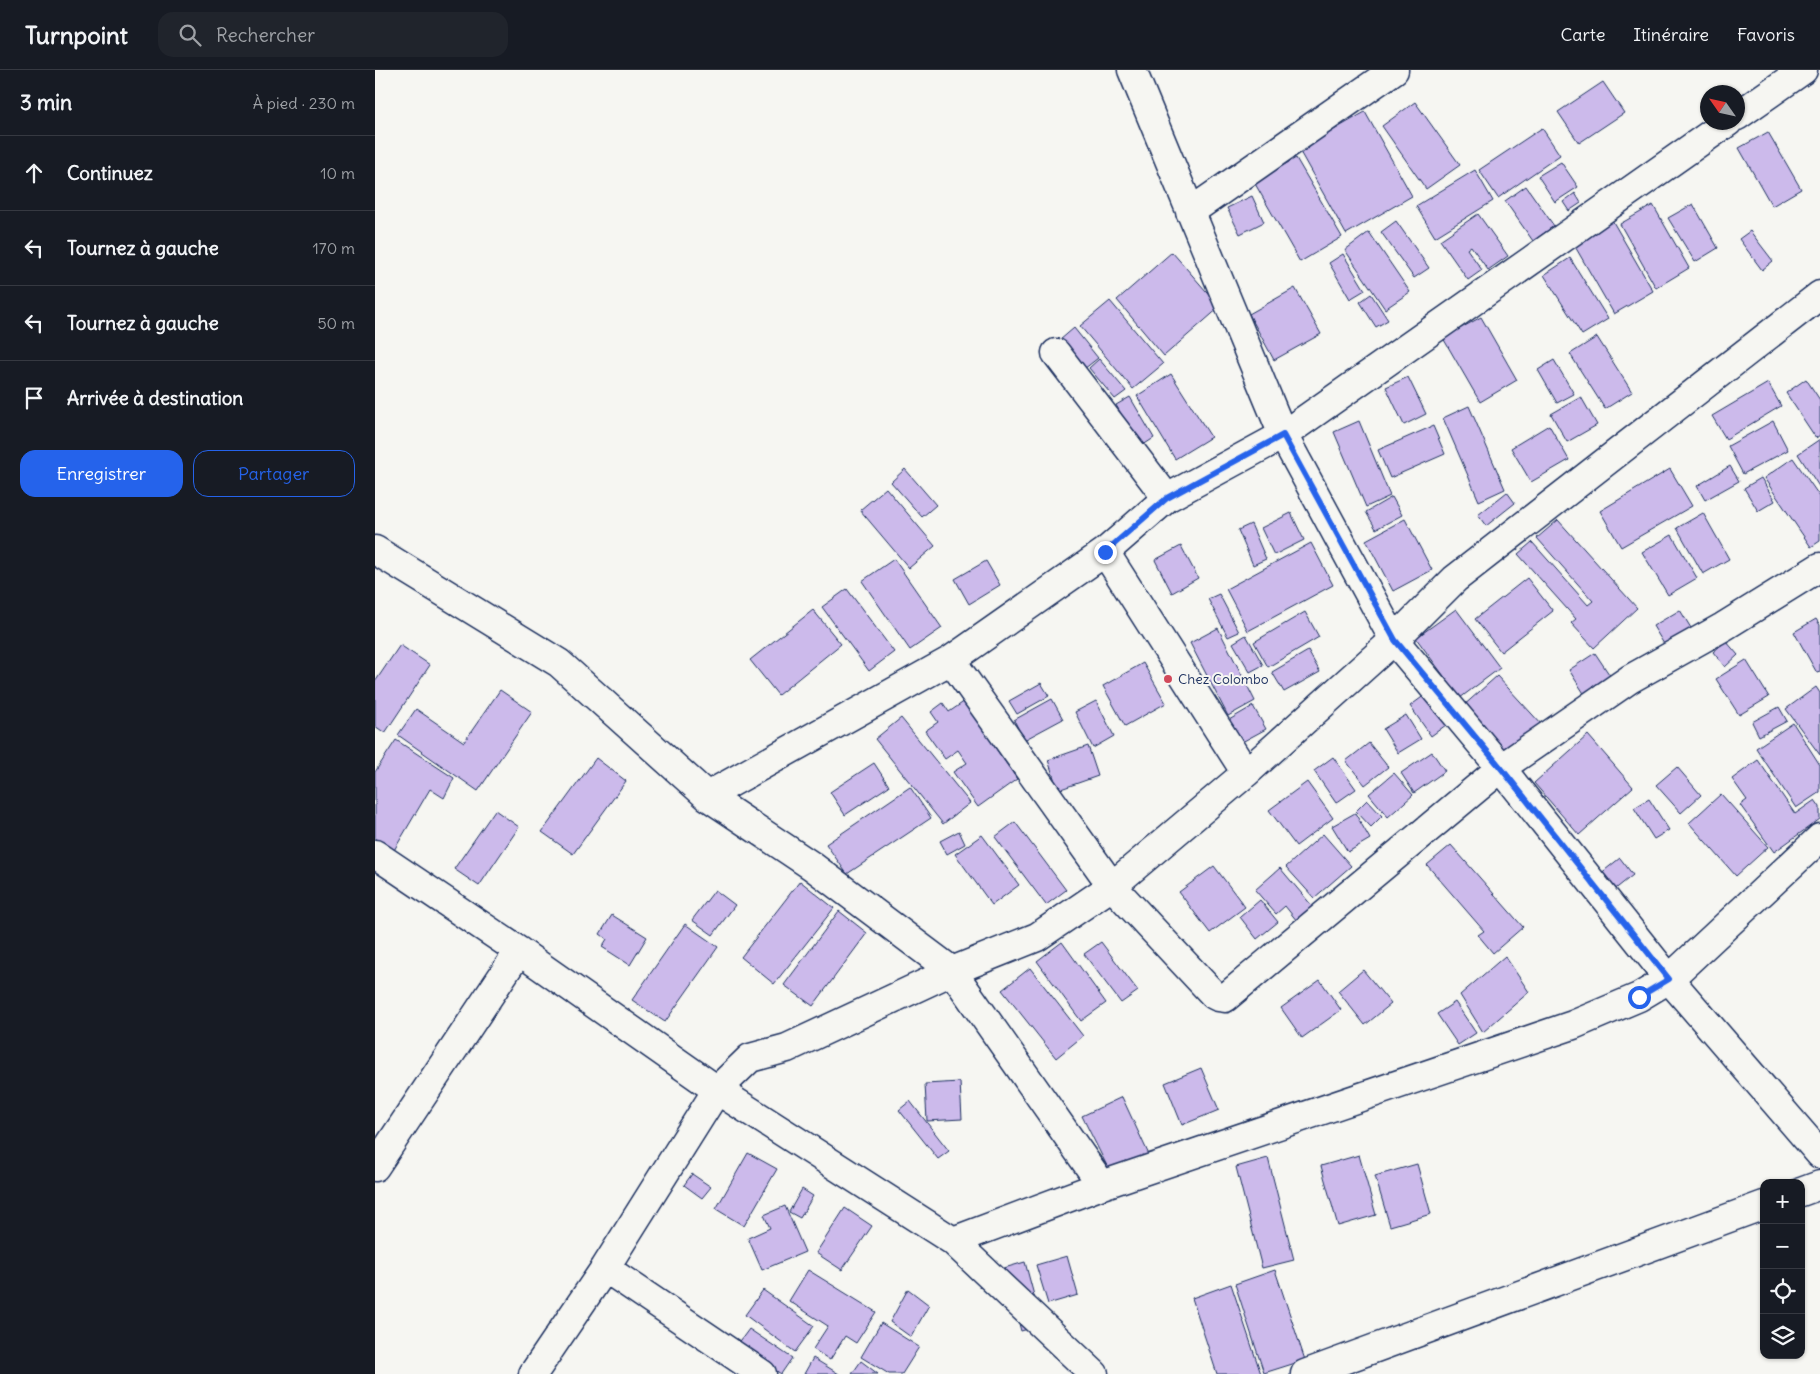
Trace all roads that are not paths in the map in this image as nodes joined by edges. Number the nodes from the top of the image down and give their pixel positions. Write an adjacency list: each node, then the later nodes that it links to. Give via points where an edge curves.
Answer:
1 (1132, 70): 6 (street)
2 (1394, 70): 6 (street)
3 (1803, 70): 4 (street)
4 (1745, 110)
5 (1717, 130): 9 (street)
6 (1190, 212): 9 (street)
7 (1820, 295): 14 (street, via 1455,579)
8 (1056, 353): 10 (street)
9 (1283, 435): 10 (street); 14 (street)
10 (1167, 498): 12 (street)
11 (375, 550): 18 (street, via 559,663)
12 (1105, 552): 15 (street); 17 (street)
13 (1820, 567): 16 (street, via 1630,679)
14 (1395, 640): 16 (street); 17 (street)
15 (951, 660): 18 (street); 21 (street)
16 (1501, 768): 21 (street, via 1225,998 1214,995); 24 (street)
17 (1246, 773): 21 (street)
18 (707, 796): 23 (street, via 812,866)
19 (1820, 838): 24 (street)
20 (375, 854): 22 (street)
21 (1112, 886): 23 (street, via 1037,937)
22 (519, 951): 25 (street); 26 (street)
23 (952, 971): 25 (street, via 787,1048 750,1058); 29 (street)
24 (1669, 979): 27 (street); 29 (street, via 1639,997 1573,1024)
25 (717, 1090): 33 (street); 34 (street)
26 (383, 1135): 28 (street)
27 (1820, 1154)
28 (375, 1167)
29 (1102, 1185): 33 (street)
30 (1820, 1185): 31 (street)
31 (1805, 1191)
32 (1760, 1206): 38 (street)
33 (953, 1241): 37 (street)
34 (605, 1268): 35 (street); 36 (street)
35 (533, 1374)
36 (762, 1374)
37 (1094, 1374)
38 (1305, 1374)

